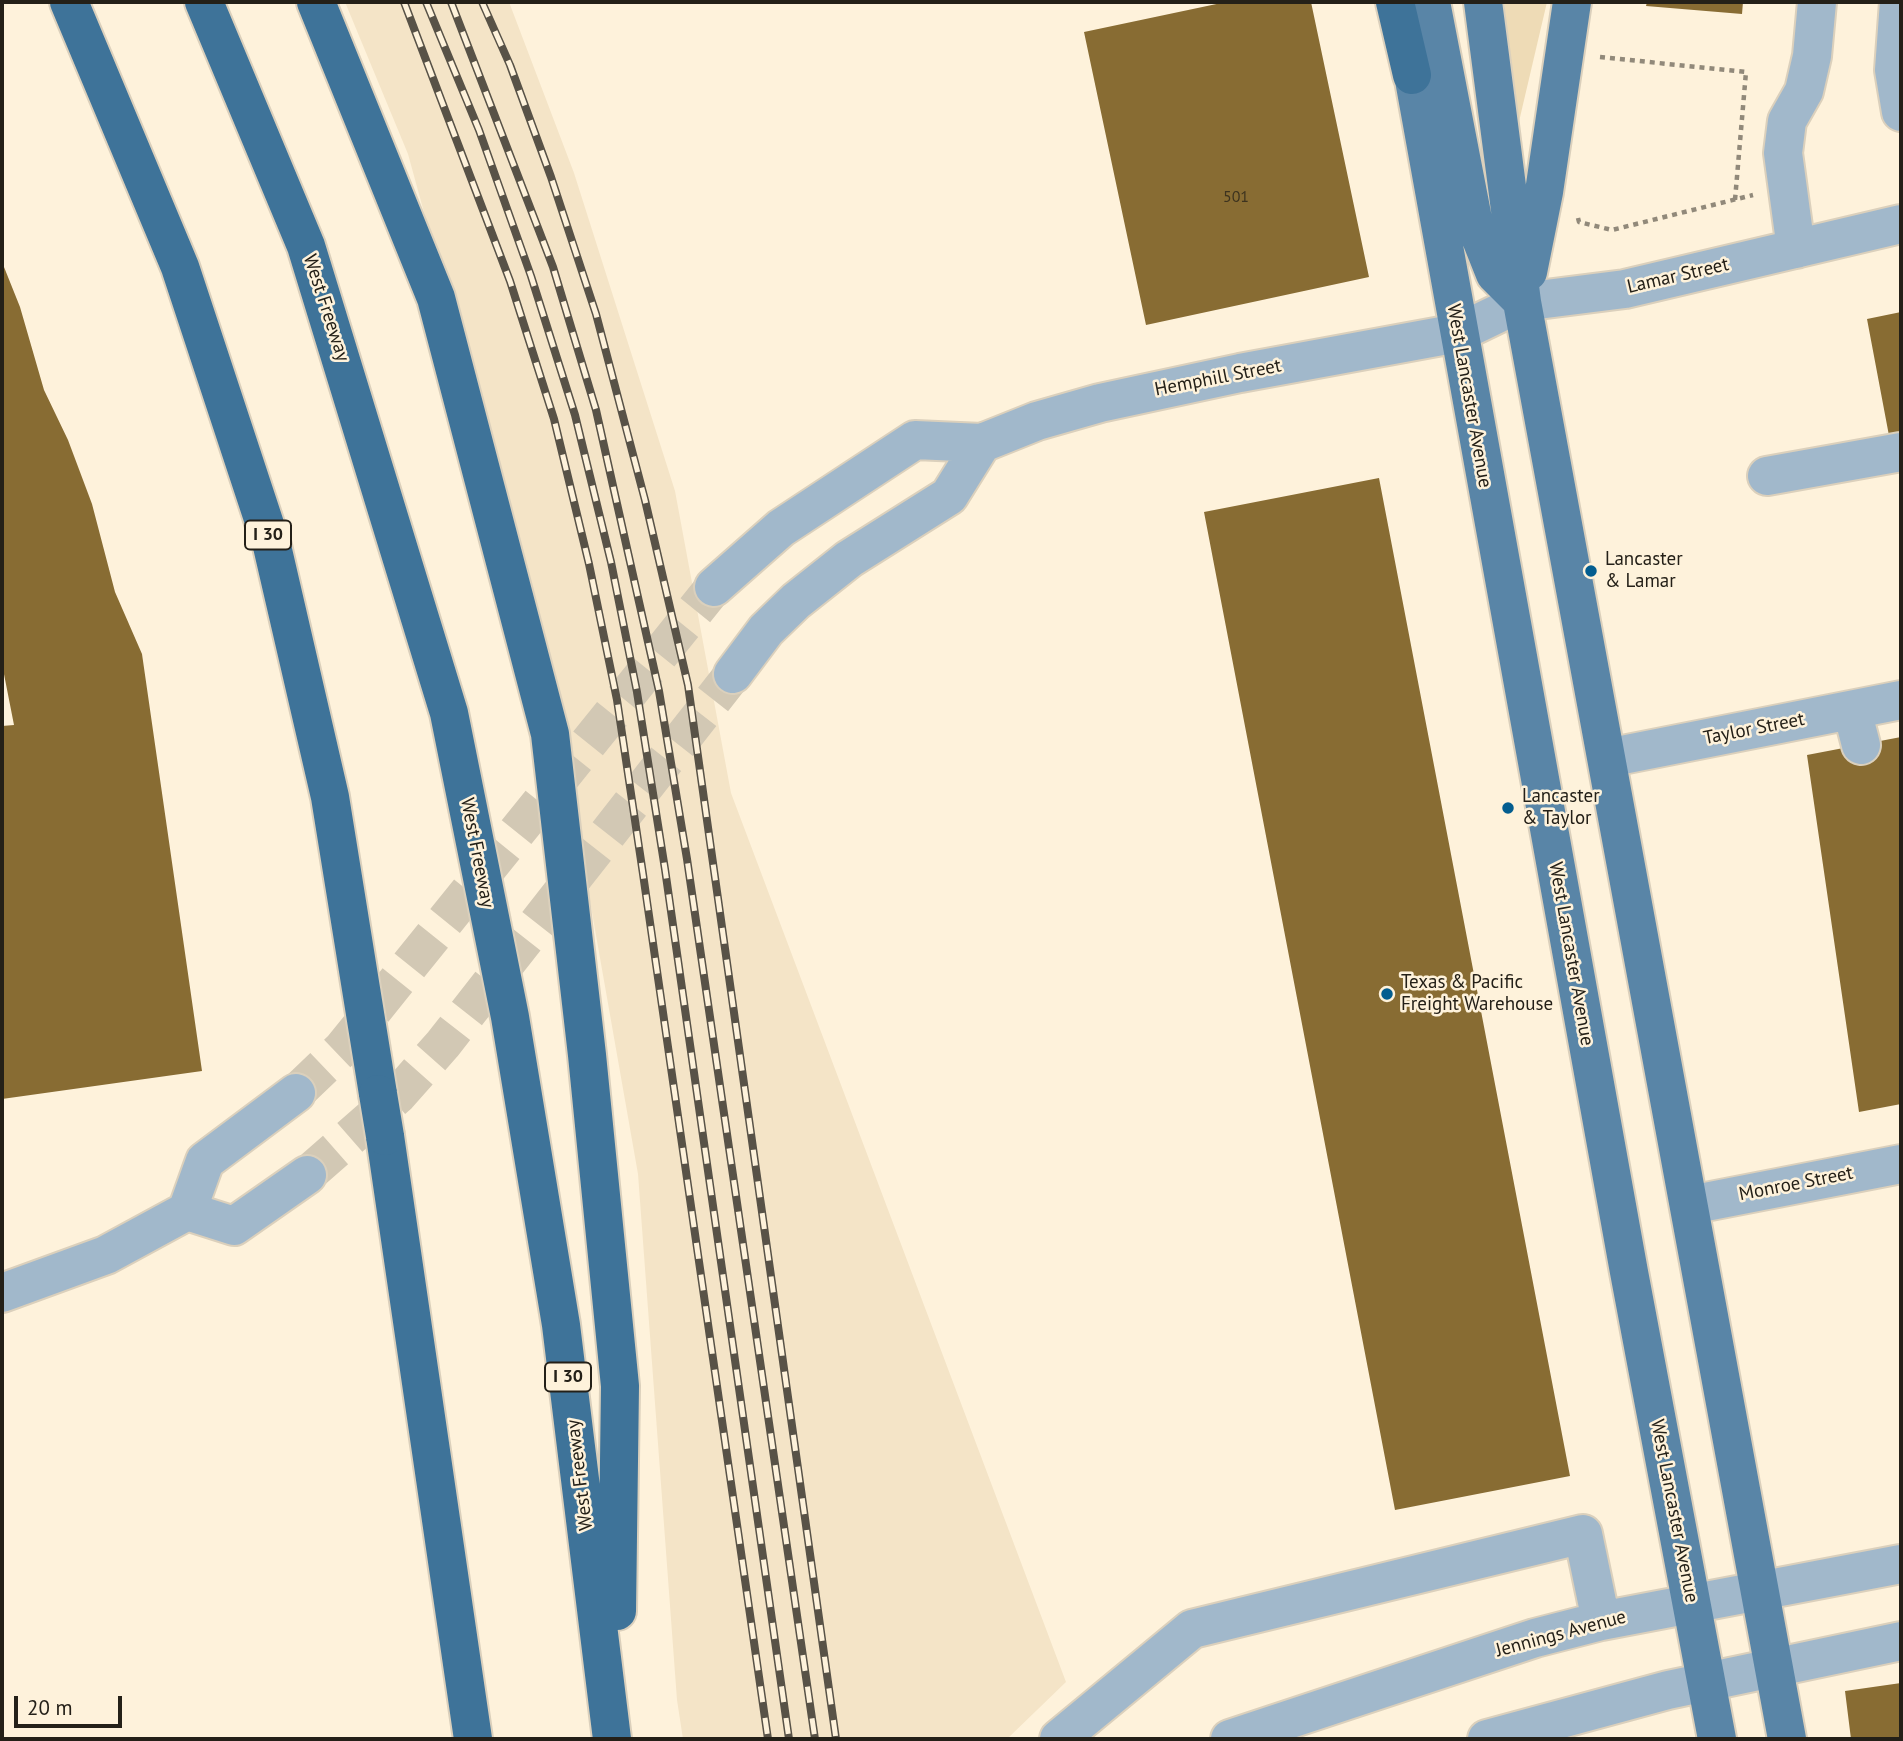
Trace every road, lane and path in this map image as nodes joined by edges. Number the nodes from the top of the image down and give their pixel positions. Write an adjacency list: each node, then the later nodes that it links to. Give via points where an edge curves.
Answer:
1 (69, 2): 41 (highway, I 30, bridge, via 180,267 272,546 330,797)
2 (204, 2): 42 (highway, West Freeway / I 30, via 306,246 449,713 510,1017 561,1325)
3 (316, 2): 42 (highway, via 436,298 550,734 620,1386)
4 (1395, 2): 12 (highway)
5 (1401, 2): 12 (main road, West Lancaster Avenue)
6 (1431, 2): 19 (main road, via 1473,219 1495,274)
7 (1483, 2): 19 (main road)
8 (1572, 2): 19 (main road, via 1544,192)
9 (1817, 2): 14 (street, via 1807,79 1787,121 1783,153)
10 (1899, 2): 13 (street, via 1894,71)
11 (1596, 57): 15 (path, via 1746,72)
12 (1412, 75): 20 (main road, West Lancaster Avenue)
13 (1901, 112)
14 (1788, 186): 15 (path); 18 (street)
15 (1735, 200): 16 (path, via 1612,230)
16 (1579, 222)
17 (1901, 224): 18 (street, Lamar Street)
18 (1796, 249): 19 (street, Lamar Street, via 1625,289)
19 (1522, 302): 20 (street, Lamar Street); 27 (main road)
20 (1458, 333): 21 (street, Hemphill Street, via 1100,403); 36 (main road, West Lancaster Avenue)
21 (982, 443): 24 (street, Hemphill Street, via 915,440 781,528); 25 (street, via 949,496 849,559 796,601 766,630)
22 (1901, 452): 23 (street)
23 (1767, 476)
24 (714, 587)
25 (733, 674)
26 (1901, 701): 27 (street, Taylor Street, via 1857,728)
27 (1607, 758): 31 (main road)
28 (296, 1093): 32 (street, via 205,1161)
29 (1901, 1164): 31 (street, Monroe Street)
30 (307, 1175): 32 (street, via 234,1226)
31 (1690, 1205): 35 (main road)
32 (187, 1211): 33 (street, via 106,1255)
33 (2, 1293)
34 (1901, 1564): 35 (street, Jennings Avenue)
35 (1762, 1589): 36 (street, Jennings Avenue); 39 (main road)
36 (1691, 1603): 37 (street, Jennings Avenue); 40 (main road, West Lancaster Avenue)
37 (1601, 1621): 43 (street, via 1583,1534 1192,1629); 44 (street, Jennings Avenue, via 1535,1638)
38 (1901, 1641): 39 (street)
39 (1777, 1667): 40 (street); 47 (main road)
40 (1706, 1681): 45 (street); 46 (main road, West Lancaster Avenue)
41 (473, 1739)
42 (614, 1739)
43 (1059, 1739)
44 (1230, 1739)
45 (1487, 1739)
46 (1717, 1739)
47 (1787, 1739)

